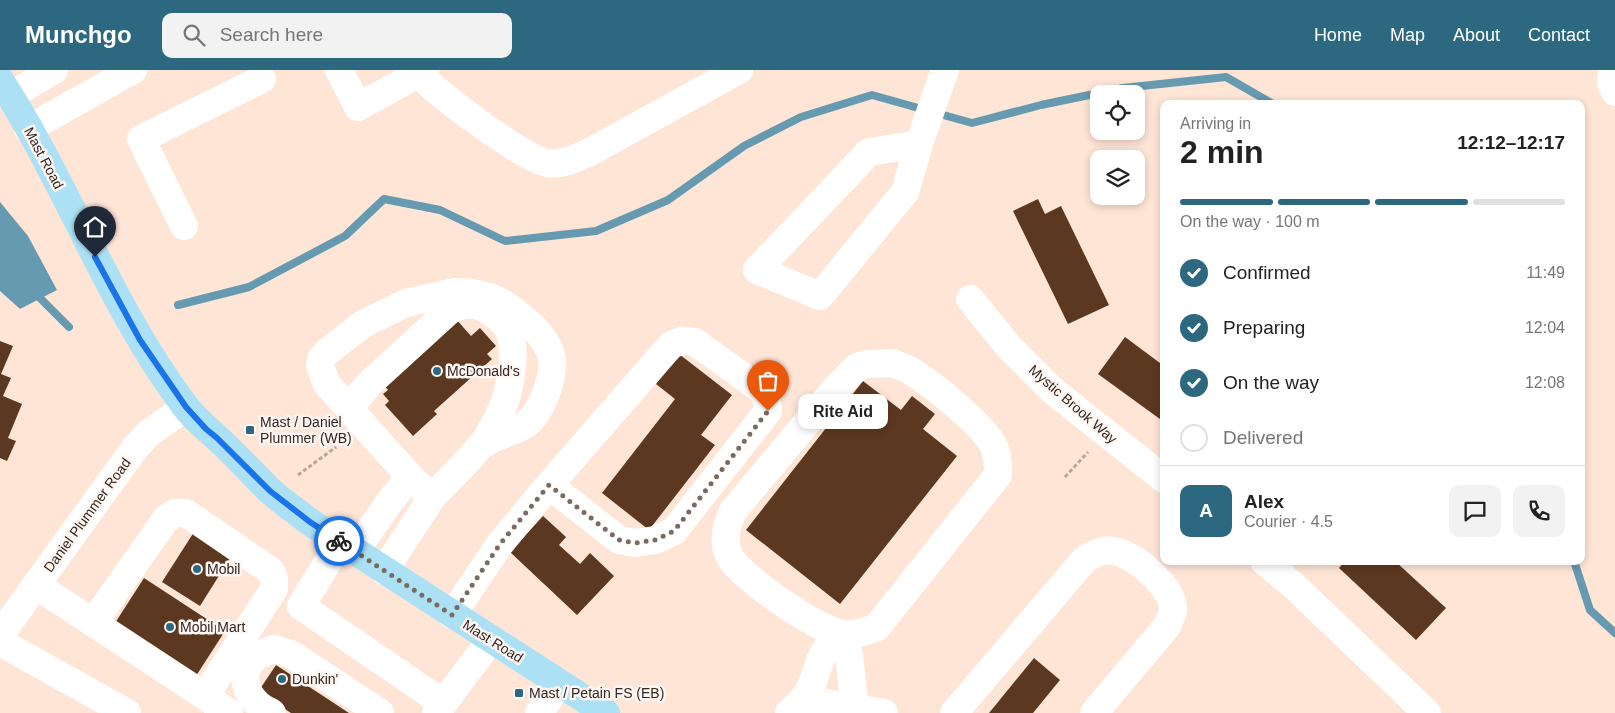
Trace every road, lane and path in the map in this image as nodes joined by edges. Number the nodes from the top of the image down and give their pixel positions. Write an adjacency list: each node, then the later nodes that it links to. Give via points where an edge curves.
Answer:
1 (54, 70): 9 (street)
2 (134, 70): 11 (street)
3 (339, 70): 6 (street, via 358,107)
4 (739, 70): 6 (street, via 588,153 567,162 547,163 528,155 460,109 441,95)
5 (1612, 70): 10 (street, via 1611,84)
6 (420, 71)
7 (945, 71): 12 (street)
8 (267, 73): 13 (street, via 140,139)
9 (5, 88): 11 (main road, Mast Road)
10 (1615, 92)
11 (28, 129): 15 (main road, Mast Road, via 140,340)
12 (920, 144): 12 (street, via 905,192 820,296 757,270 869,152)
13 (184, 226)
14 (970, 299): 21 (street, Mystic Brook Way, via 1009,347 1052,390)
15 (186, 407): 26 (main road, Mast Road, via 270,491); 29 (street, Daniel Plummer Road, via 149,433 135,448)
16 (349, 408): 17 (street, via 369,384 449,311 467,304 476,305 500,318 509,330 512,343 503,408); 17 (street, via 322,374 321,359 327,352 363,324 406,303 455,292 482,294 507,306 537,330 551,356 549,383 538,411 527,423); 22 (street)
17 (484, 443): 25 (street)
18 (1093, 446): 23 (path)
19 (336, 447): 20 (path)
20 (298, 475)
21 (1160, 476)
22 (410, 477): 25 (street); 26 (street)
23 (1065, 477)
24 (549, 485): 24 (street, via 671,345 681,341 695,342 763,391 768,400 768,411 674,531 655,540 635,543 619,540); 32 (street, via 500,544)
25 (432, 498): 28 (street)
26 (348, 546): 28 (main road, Mast Road); 31 (street)
27 (1269, 565): 52 (street)
28 (384, 570): 32 (main road, Mast Road)
29 (36, 585): 33 (street, Daniel Plummer Road); 34 (street)
30 (274, 589): 31 (street); 34 (street, via 271,571 186,512 175,512 166,519); 39 (street)
31 (301, 606): 41 (street)
32 (452, 615): 36 (main road, Mast Road)
33 (5, 617)
34 (93, 622): 39 (street)
35 (842, 634): 35 (street, via 877,627 998,475 997,455 984,430 935,388 910,370 893,364 857,367 733,511 726,528 726,546 734,565 812,622); 40 (street, via 825,649); 42 (street, via 848,655)
36 (491, 640): 38 (main road, Mast Road); 41 (street)
37 (0, 642): 43 (street)
38 (560, 683): 47 (street); 48 (main road, Mast Road)
39 (205, 696): 44 (street)
40 (796, 706): 42 (street)
41 (440, 708)
42 (851, 711): 49 (street)
43 (127, 713)
44 (229, 713)
45 (272, 713): 46 (street, via 251,697 245,680 249,664 274,649 291,654)
46 (380, 713)
47 (539, 713)
48 (606, 713)
49 (884, 713)
50 (954, 713): 51 (street, via 1085,559 1112,550 1125,553 1151,573 1167,590 1173,609 1168,625)
51 (1094, 713)
52 (1426, 713)

